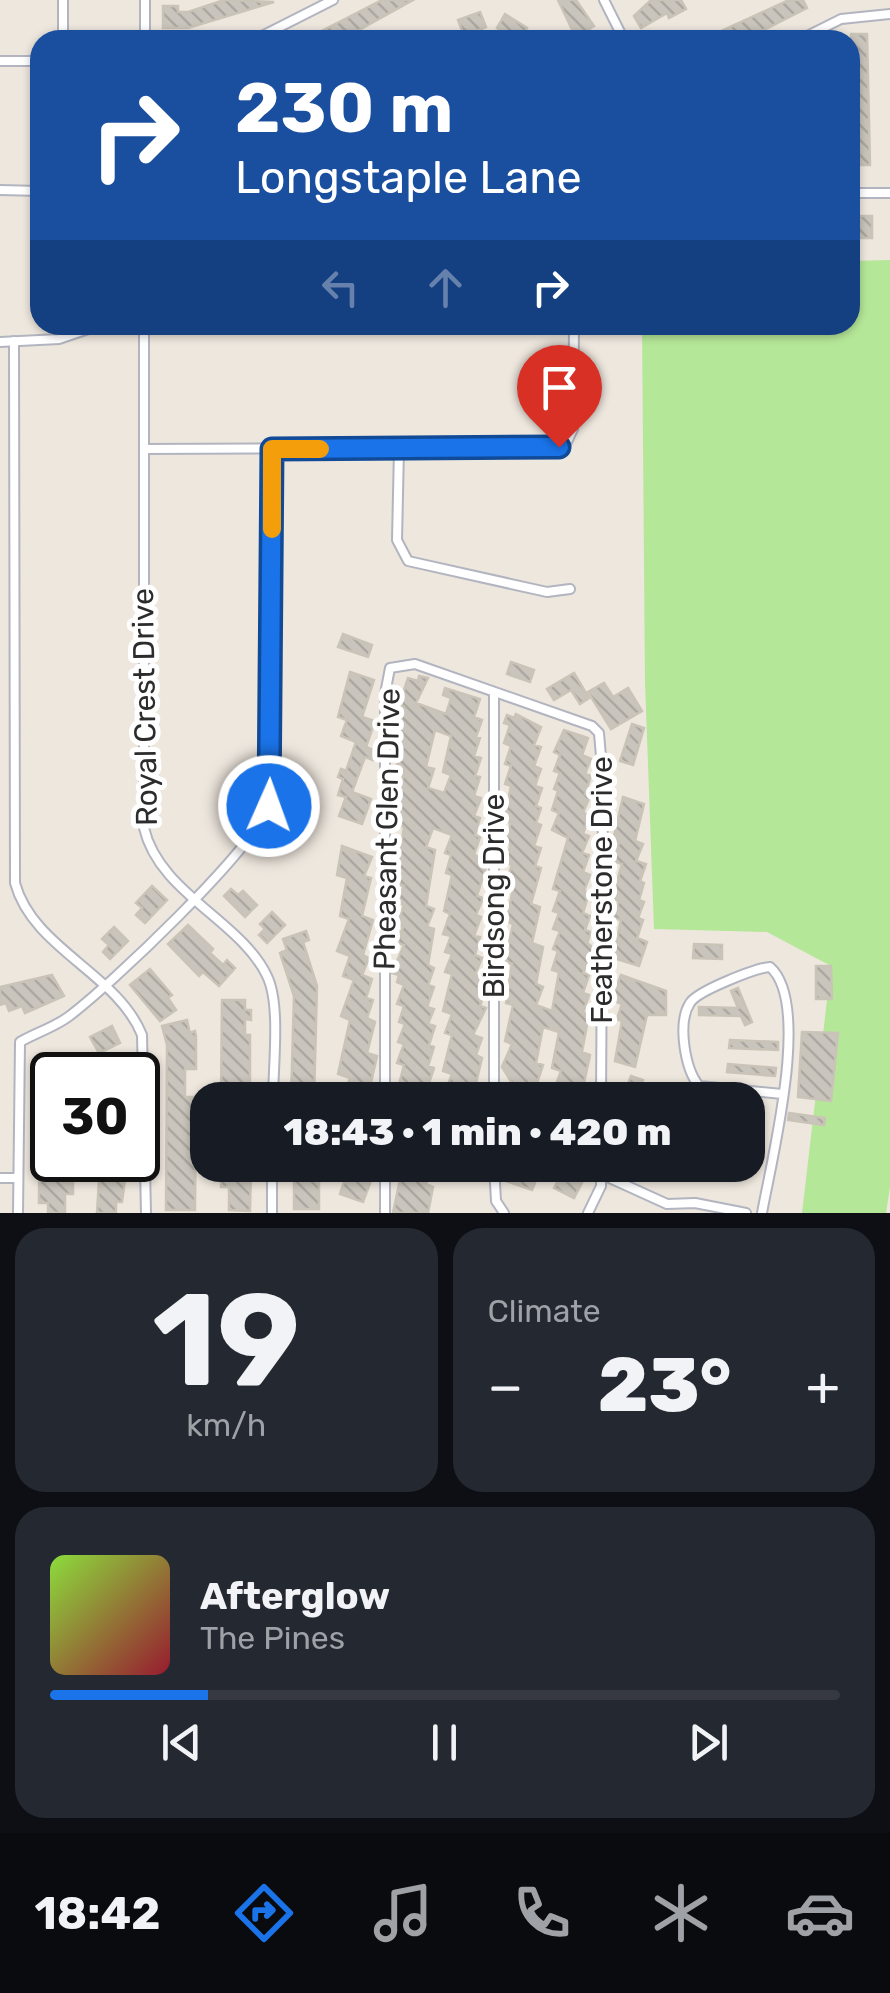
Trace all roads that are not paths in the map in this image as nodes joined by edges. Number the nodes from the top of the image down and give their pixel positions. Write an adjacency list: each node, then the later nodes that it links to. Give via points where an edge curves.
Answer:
1 (63, 0): 6 (street)
2 (145, 0): 7 (street)
3 (333, 0): 8 (street)
4 (604, 0): 9 (street)
5 (890, 14): 10 (street, via 842,19)
6 (63, 30)
7 (145, 30)
8 (274, 30)
9 (619, 30)
10 (819, 30)
11 (0, 61): 12 (street)
12 (30, 61)
13 (0, 190): 14 (street)
14 (30, 191)
15 (860, 193): 16 (street)
16 (890, 193)
17 (73, 335): 21 (street)
18 (144, 335): 22 (street, Royal Crest Drive)
19 (574, 335): 24 (street, via 573,429 566,444)
20 (0, 342): 21 (street)
21 (14, 342): 28 (street)
22 (144, 449): 23 (street); 29 (street, Royal Crest Drive, via 144,828 157,862)
23 (272, 449): 24 (street); 29 (street, via 269,806 252,839)
24 (398, 449): 25 (street, via 397,540 408,560 547,592)
25 (570, 589)
26 (494, 692): 32 (street, Pheasant Glen Drive, via 414,664 401,663 387,676); 33 (street, Birdsong Drive); 34 (street, Featherstone Drive, via 592,726 602,743)
27 (0, 723): 28 (street)
28 (13, 723): 30 (street, via 18,897 32,919)
29 (194, 898): 30 (street); 31 (street, Royal Crest Drive, via 267,974)
30 (103, 986): 37 (street, via 68,1017 20,1042); 44 (street, via 135,1019 144,1043)
31 (272, 1082)
32 (385, 1082)
33 (494, 1082)
34 (602, 1082)
35 (782, 1094): 35 (street, via 699,1086 686,1057 686,1012 695,997 761,968 775,971 789,1030); 50 (street)
36 (0, 1178): 37 (street)
37 (18, 1178): 43 (street)
38 (272, 1182): 45 (street)
39 (385, 1182): 46 (street)
40 (495, 1182): 47 (street)
41 (599, 1182): 48 (street)
42 (624, 1182): 49 (street, via 667,1204)
43 (18, 1213)
44 (146, 1213)
45 (272, 1213)
46 (385, 1213)
47 (504, 1213)
48 (588, 1213)
49 (746, 1213)
50 (762, 1213)

